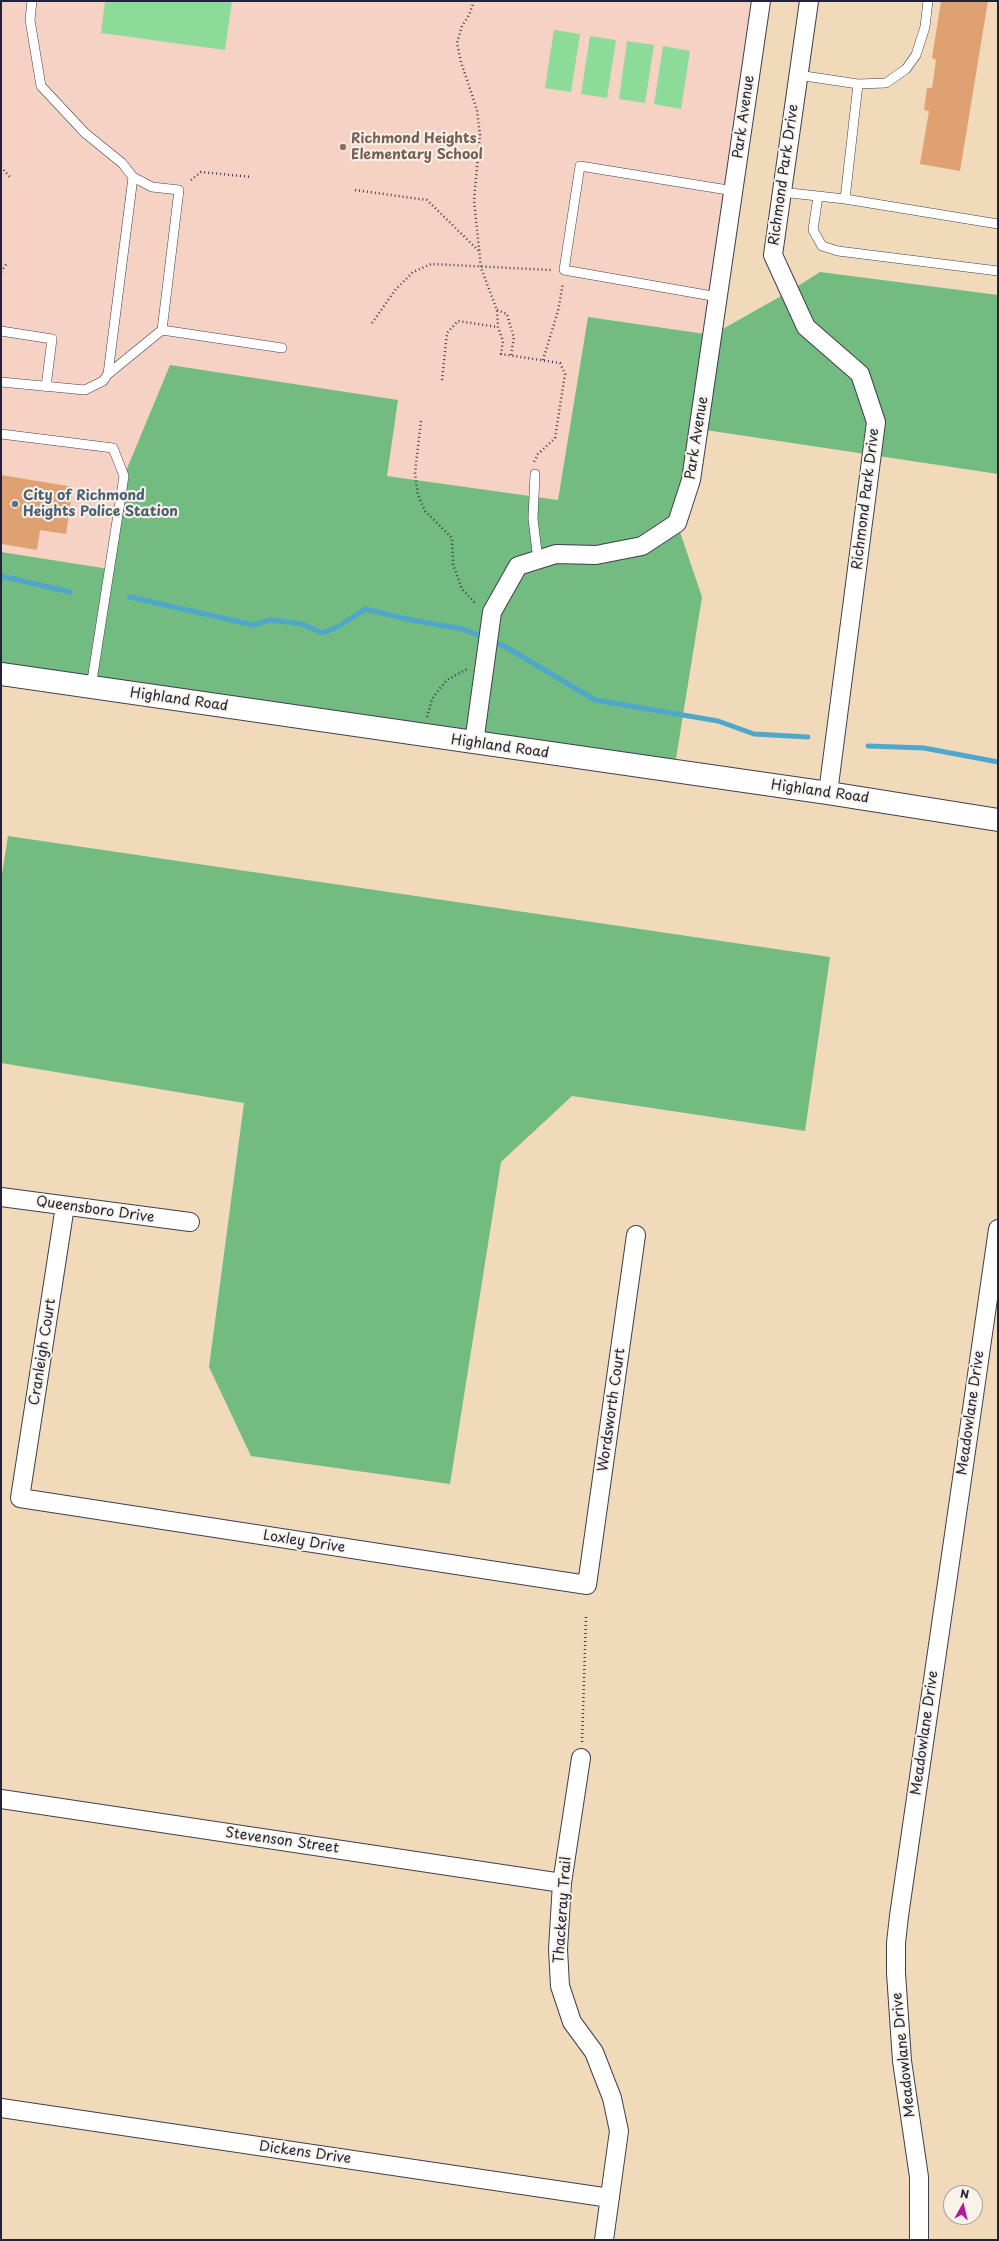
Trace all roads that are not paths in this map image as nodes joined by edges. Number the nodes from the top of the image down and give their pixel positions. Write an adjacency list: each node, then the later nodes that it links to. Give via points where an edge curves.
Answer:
1 (32, 1): 7 (lane, via 30,20 40,86 85,133 122,163)
2 (761, 1): 8 (street, Park Avenue)
3 (809, 1): 5 (street, Richmond Park Drive)
4 (928, 1): 6 (lane, via 925,27 916,54 906,69 886,84)
5 (798, 75): 6 (lane); 9 (street, Richmond Park Drive)
6 (858, 84): 11 (lane)
7 (133, 177): 15 (lane, via 152,187 179,190); 18 (lane)
8 (734, 191): 14 (street, Park Avenue); 14 (lane, via 580,166 564,270)
9 (781, 192): 10 (lane); 27 (street, Richmond Park Drive, via 773,255 806,327 860,374 876,422)
10 (818, 196): 11 (lane); 13 (lane, via 814,230 822,246 838,251)
11 (845, 199): 12 (lane)
12 (998, 224)
13 (998, 271)
14 (718, 296): 23 (street, Park Avenue, via 691,480 677,523 642,546 596,555 556,554)
15 (162, 330): 17 (lane); 18 (lane)
16 (1, 331): 20 (lane, via 52,339)
17 (282, 348)
18 (108, 374): 20 (lane, via 103,380 85,390)
19 (1, 382): 20 (lane)
20 (46, 387)
21 (1, 434): 25 (lane, via 113,448 124,476)
22 (535, 474): 23 (lane, via 533,519)
23 (538, 560): 26 (street, Park Avenue, via 518,566 485,611 478,663)
24 (1, 674): 25 (street, Highland Road)
25 (91, 687): 26 (street, Highland Road)
26 (474, 743): 27 (street, Highland Road)
27 (828, 793): 28 (street, Highland Road)
28 (998, 820)
29 (1, 1197): 30 (street, Queensboro Drive)
30 (65, 1206): 31 (street, Queensboro Drive); 34 (street, Cranleigh Court)
31 (190, 1222)
32 (998, 1229): 42 (street, Meadowlane Drive, via 897,1936 898,2020 919,2177)
33 (636, 1235): 35 (street, Wordsworth Court)
34 (20, 1498): 35 (street, Loxley Drive)
35 (587, 1585)
36 (580, 1758): 38 (street, Thackeray Trail)
37 (1, 1799): 38 (street, Stevenson Street)
38 (562, 1883): 40 (street, Thackeray Trail, via 558,1949 560,1986 572,2022 594,2052 612,2098 619,2131)
39 (1, 2108): 40 (street, Dickens Drive)
40 (610, 2198): 41 (street, Thackeray Trail)
41 (604, 2240)
42 (919, 2240)

